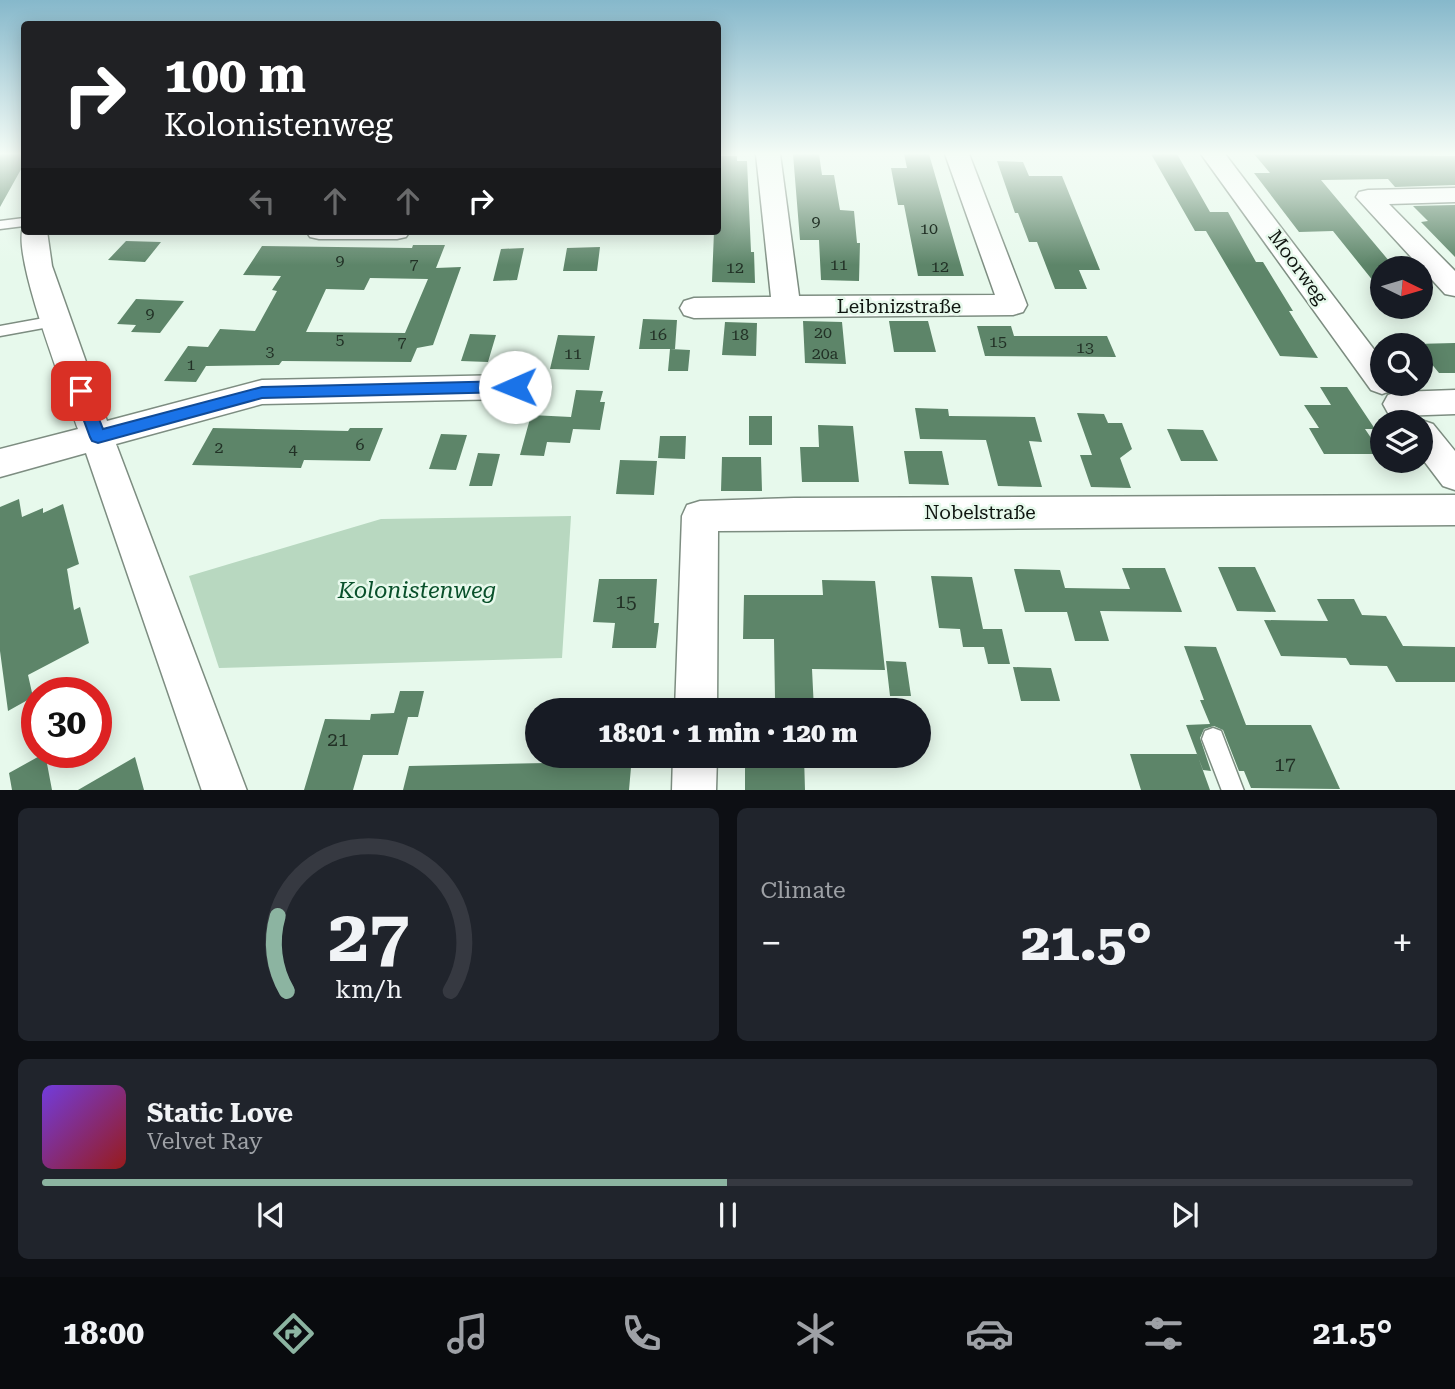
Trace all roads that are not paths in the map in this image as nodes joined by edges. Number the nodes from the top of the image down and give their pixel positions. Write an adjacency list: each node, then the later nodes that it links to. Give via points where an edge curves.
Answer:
1 (772, 191): 9 (street)
2 (971, 191): 9 (street, Leibnizstraße, via 1013,305)
3 (1240, 191): 14 (street, Moorweg)
4 (1455, 195): 8 (street, via 1368,197)
5 (21, 222): 6 (lane)
6 (0, 225)
7 (34, 235): 11 (street, via 38,266)
8 (1455, 287)
9 (786, 306): 10 (street, Leibnizstraße)
10 (695, 308)
11 (55, 321): 12 (lane); 16 (street)
12 (0, 331)
13 (515, 387): 16 (street, via 262,393)
14 (1394, 398): 15 (street)
15 (1455, 402)
16 (98, 437): 18 (street); 24 (street)
17 (1433, 448): 19 (street)
18 (0, 463)
19 (1455, 476)
20 (1455, 510): 21 (street, Nobelstraße, via 700,516)
21 (696, 698)
22 (1213, 739): 26 (lane)
23 (695, 768): 25 (street)
24 (225, 790)
25 (694, 790)
26 (1233, 790)

